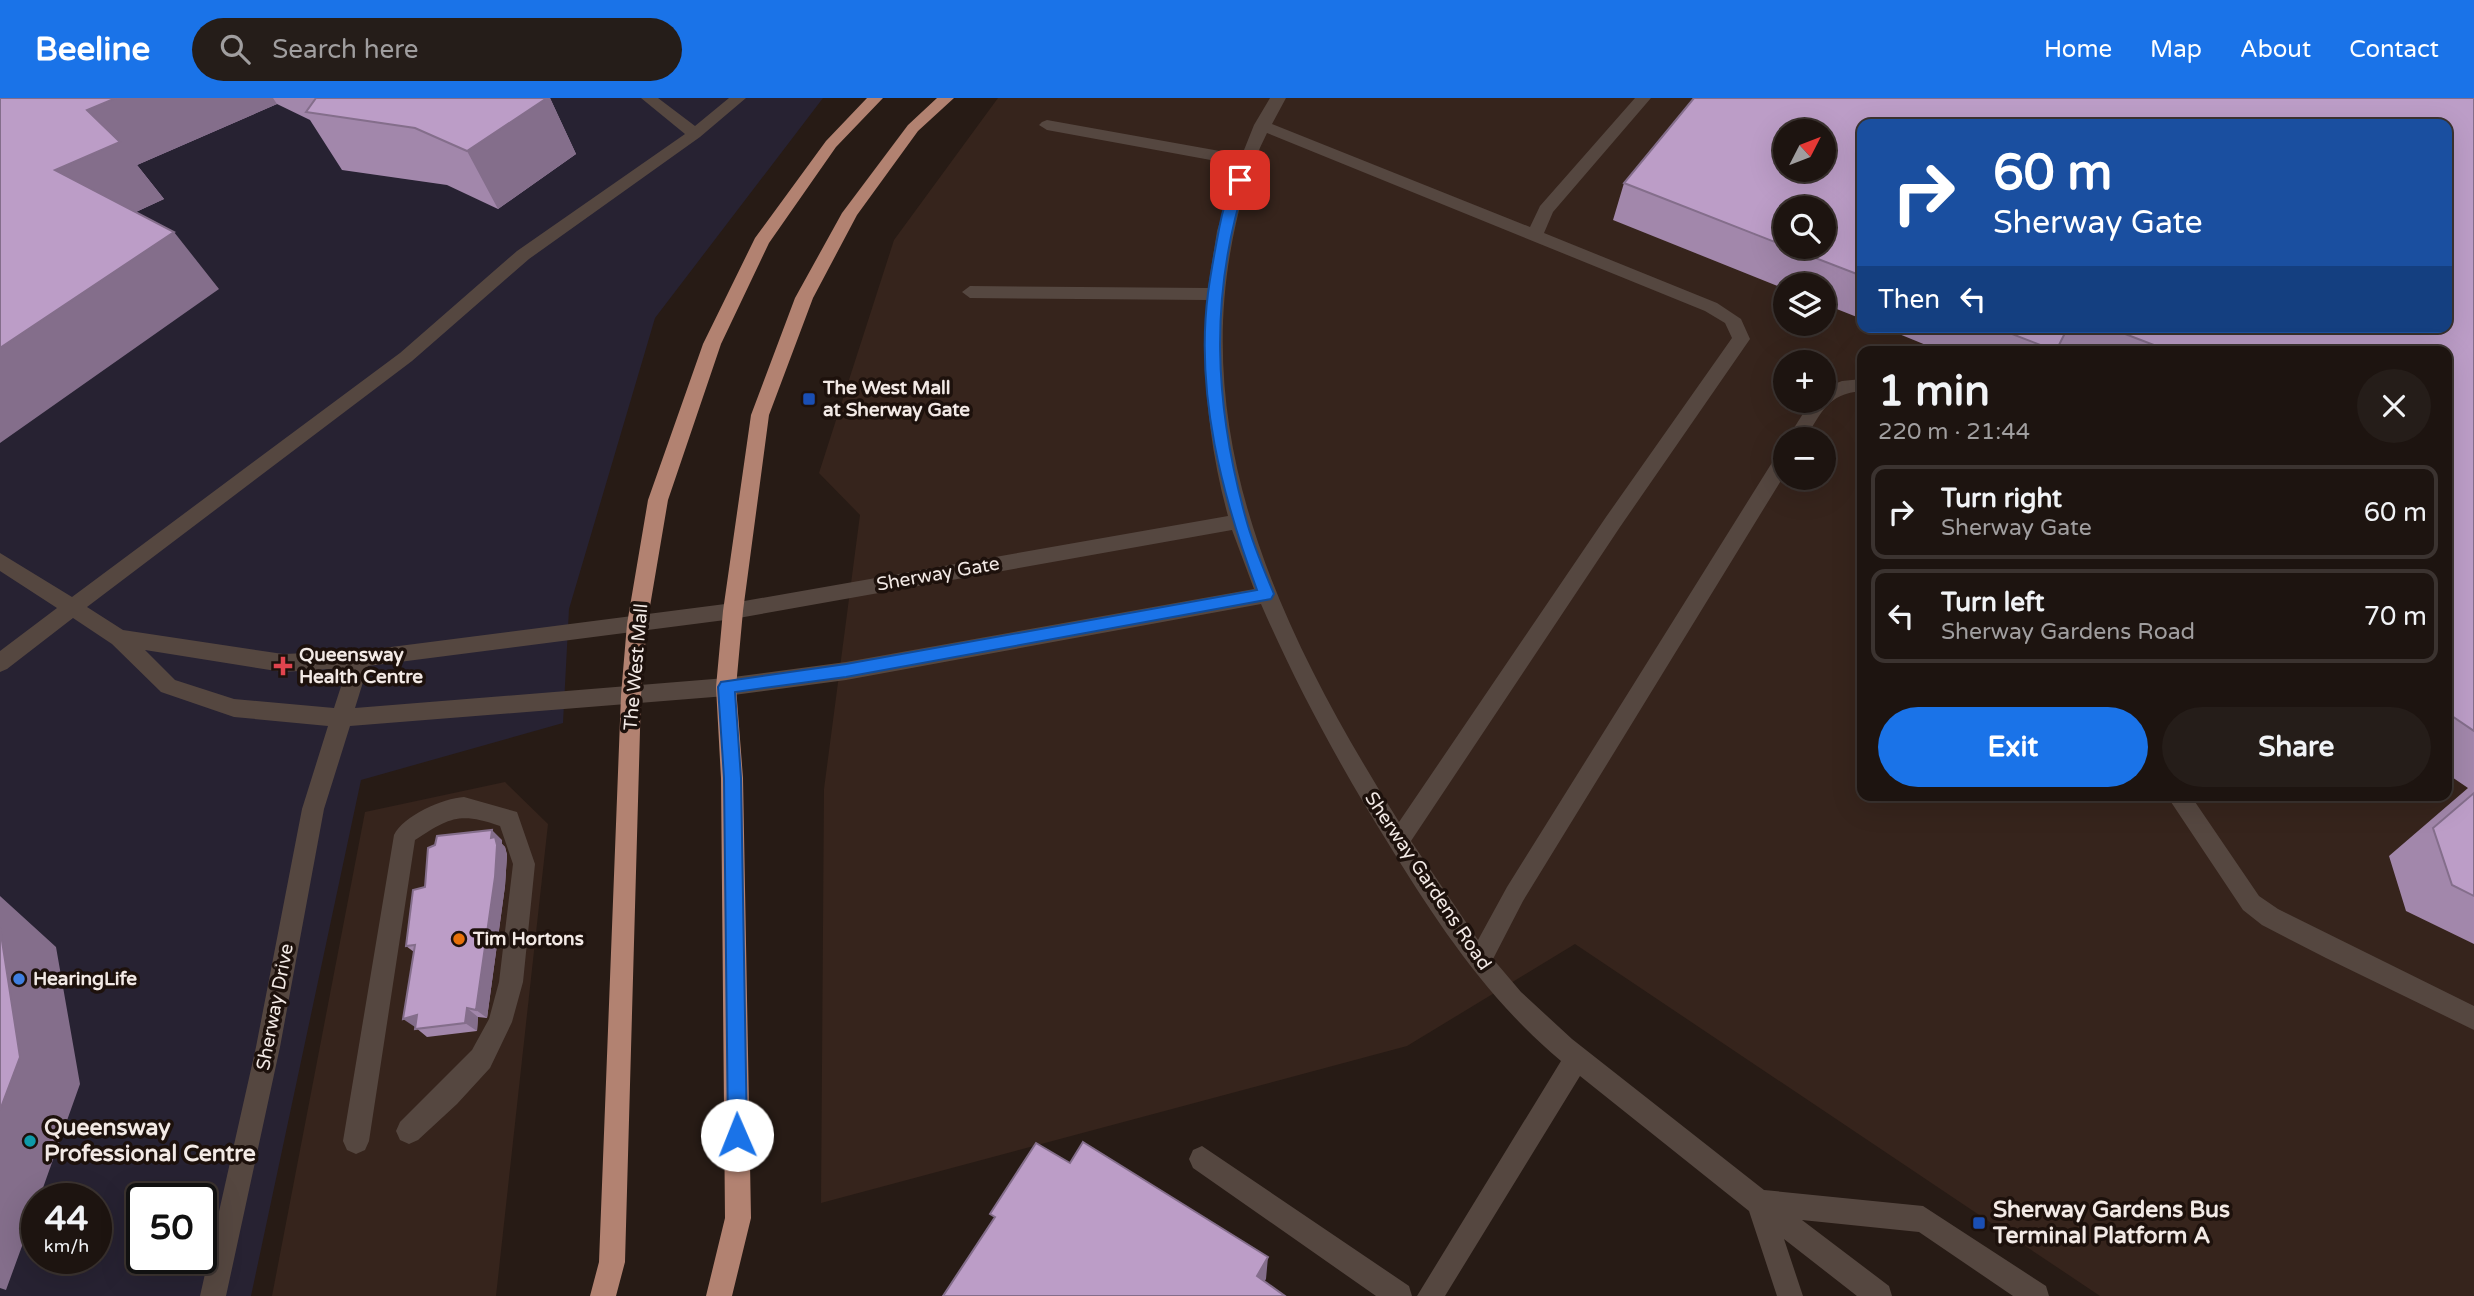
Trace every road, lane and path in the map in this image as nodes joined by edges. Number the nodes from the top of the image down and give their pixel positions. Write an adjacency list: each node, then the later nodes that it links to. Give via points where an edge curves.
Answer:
1 (649, 98): 9 (street)
2 (738, 98): 9 (street)
3 (875, 98): 22 (main road, The West Mall, via 831,144 761,242 712,344 658,500)
4 (946, 98): 21 (main road, via 914,128 850,214 804,298 760,415)
5 (1278, 98): 8 (street, Sherway Gardens Road)
6 (1643, 98): 11 (street, via 1546,210)
7 (1046, 125): 10 (street)
8 (1262, 125): 10 (street, Sherway Gardens Road); 11 (street)
9 (695, 134): 20 (street, via 523,254 405,357)
10 (1246, 161): 13 (street, Sherway Gardens Road, via 1227,219)
11 (1534, 236): 30 (street, via 1711,307 1740,328 1741,339)
12 (970, 292): 13 (street)
13 (1214, 294): 17 (street, Sherway Gardens Road, via 1217,419)
14 (1857, 386): 15 (street)
15 (1836, 392)
16 (1773, 477): 31 (street, via 1515,894)
17 (1239, 521): 19 (street, Sherway Gardens Road); 21 (street, Sherway Gate)
18 (0, 561): 20 (street)
19 (1266, 594): 26 (street, via 846,671); 30 (street, Sherway Gardens Road, via 1317,702)
20 (72, 607): 23 (street); 25 (street)
21 (733, 611): 22 (street, Sherway Gate); 26 (main road)
22 (637, 624): 24 (street); 27 (main road, The West Mall)
23 (119, 639): 24 (street, via 284,663); 28 (street, via 168,686 234,708)
24 (360, 659): 28 (street, Sherway Drive)
25 (0, 663)
26 (726, 687): 27 (street); 40 (main road, via 732,778 738,1218)
27 (631, 695): 28 (street); 39 (main road, The West Mall, via 612,1262)
28 (341, 718): 38 (street, Sherway Drive, via 313,809 268,1047)
29 (2181, 801): 32 (street, via 2250,903)
30 (1399, 841): 31 (street, Sherway Gardens Road)
31 (1479, 962): 33 (street, Sherway Gardens Road)
32 (2474, 1018)
33 (1577, 1058): 37 (street, Sherway Gardens Road); 42 (street)
34 (409, 1131): 35 (street, via 481,1059 500,1022 512,982 524,864 509,819 462,804 405,835)
35 (356, 1141)
36 (1202, 1159): 41 (street)
37 (1759, 1203): 43 (street); 44 (street, Sherway Gardens Road); 45 (street, via 1923,1219)
38 (213, 1296)
39 (603, 1296)
40 (719, 1296)
41 (1399, 1296)
42 (1430, 1296)
43 (1790, 1296)
44 (1879, 1296)
45 (2036, 1296)

